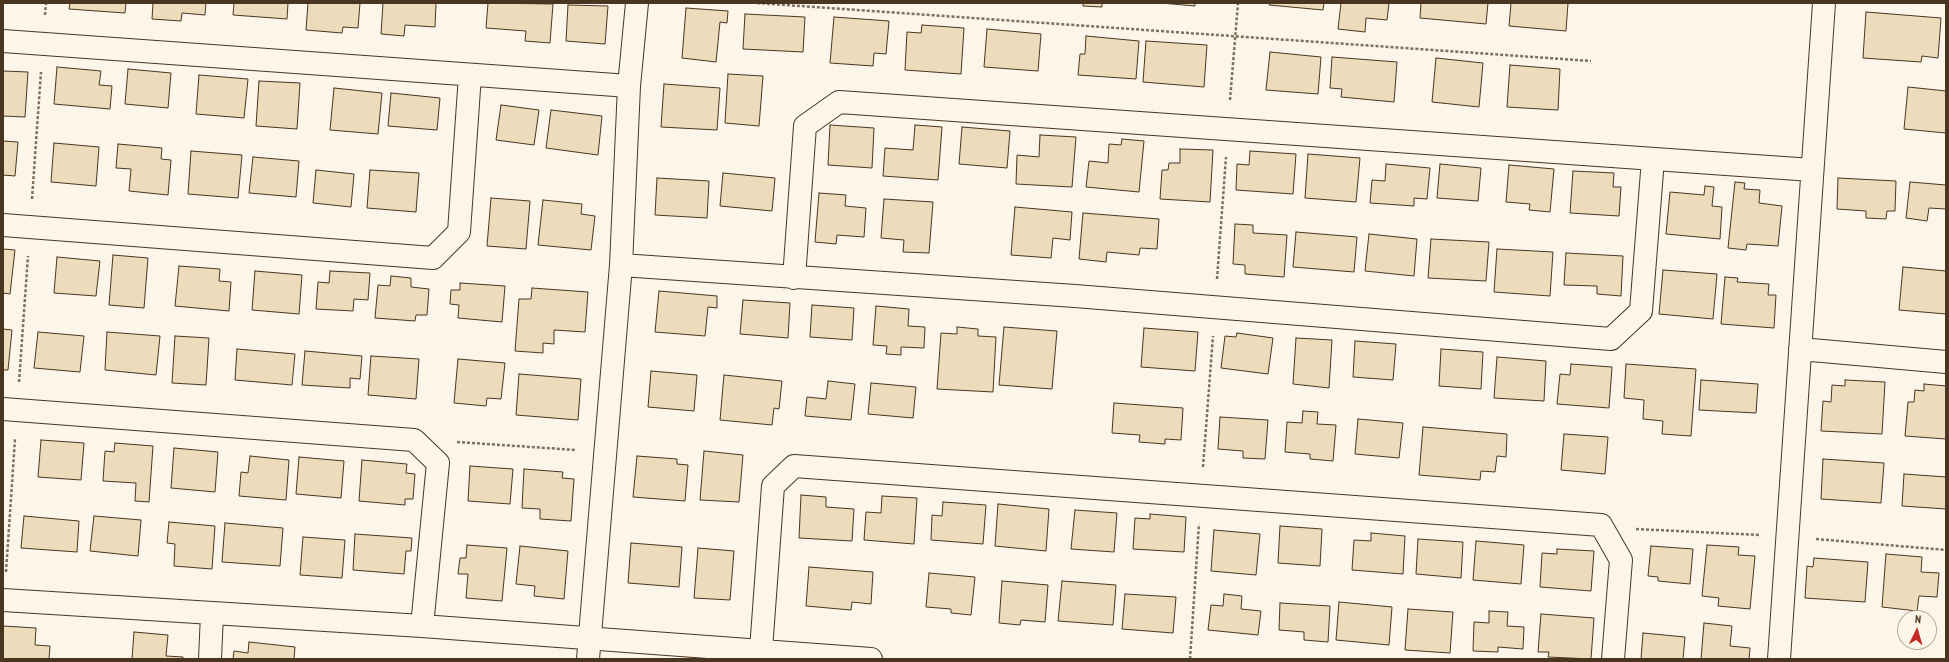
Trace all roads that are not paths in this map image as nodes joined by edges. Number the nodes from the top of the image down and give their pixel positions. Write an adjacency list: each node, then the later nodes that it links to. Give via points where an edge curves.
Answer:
1 (637, 3): 5 (street)
2 (1824, 3): 7 (street)
3 (3, 41): 4 (street)
4 (470, 76): 5 (street); 8 (street, via 460,232 433,258)
5 (629, 86): 9 (street)
6 (1653, 159): 7 (street); 10 (street, via 839,102 805,126); 10 (street, via 1641,311 1611,339 1075,296)
7 (1812, 170): 11 (street)
8 (3, 225)
9 (622, 265): 10 (street); 17 (street)
10 (794, 278)
11 (1800, 349): 12 (street); 22 (street)
12 (1946, 362)
13 (10, 410): 16 (street, via 414,440 438,463)
14 (3, 600): 15 (street)
15 (212, 614): 16 (street); 19 (street)
16 (422, 626): 17 (street)
17 (589, 649): 18 (street)
18 (761, 650): 20 (street); 21 (street, via 773,486 794,466 1601,525 1621,560)
19 (210, 659)
20 (871, 659)
21 (1613, 659)
22 (1779, 659)

